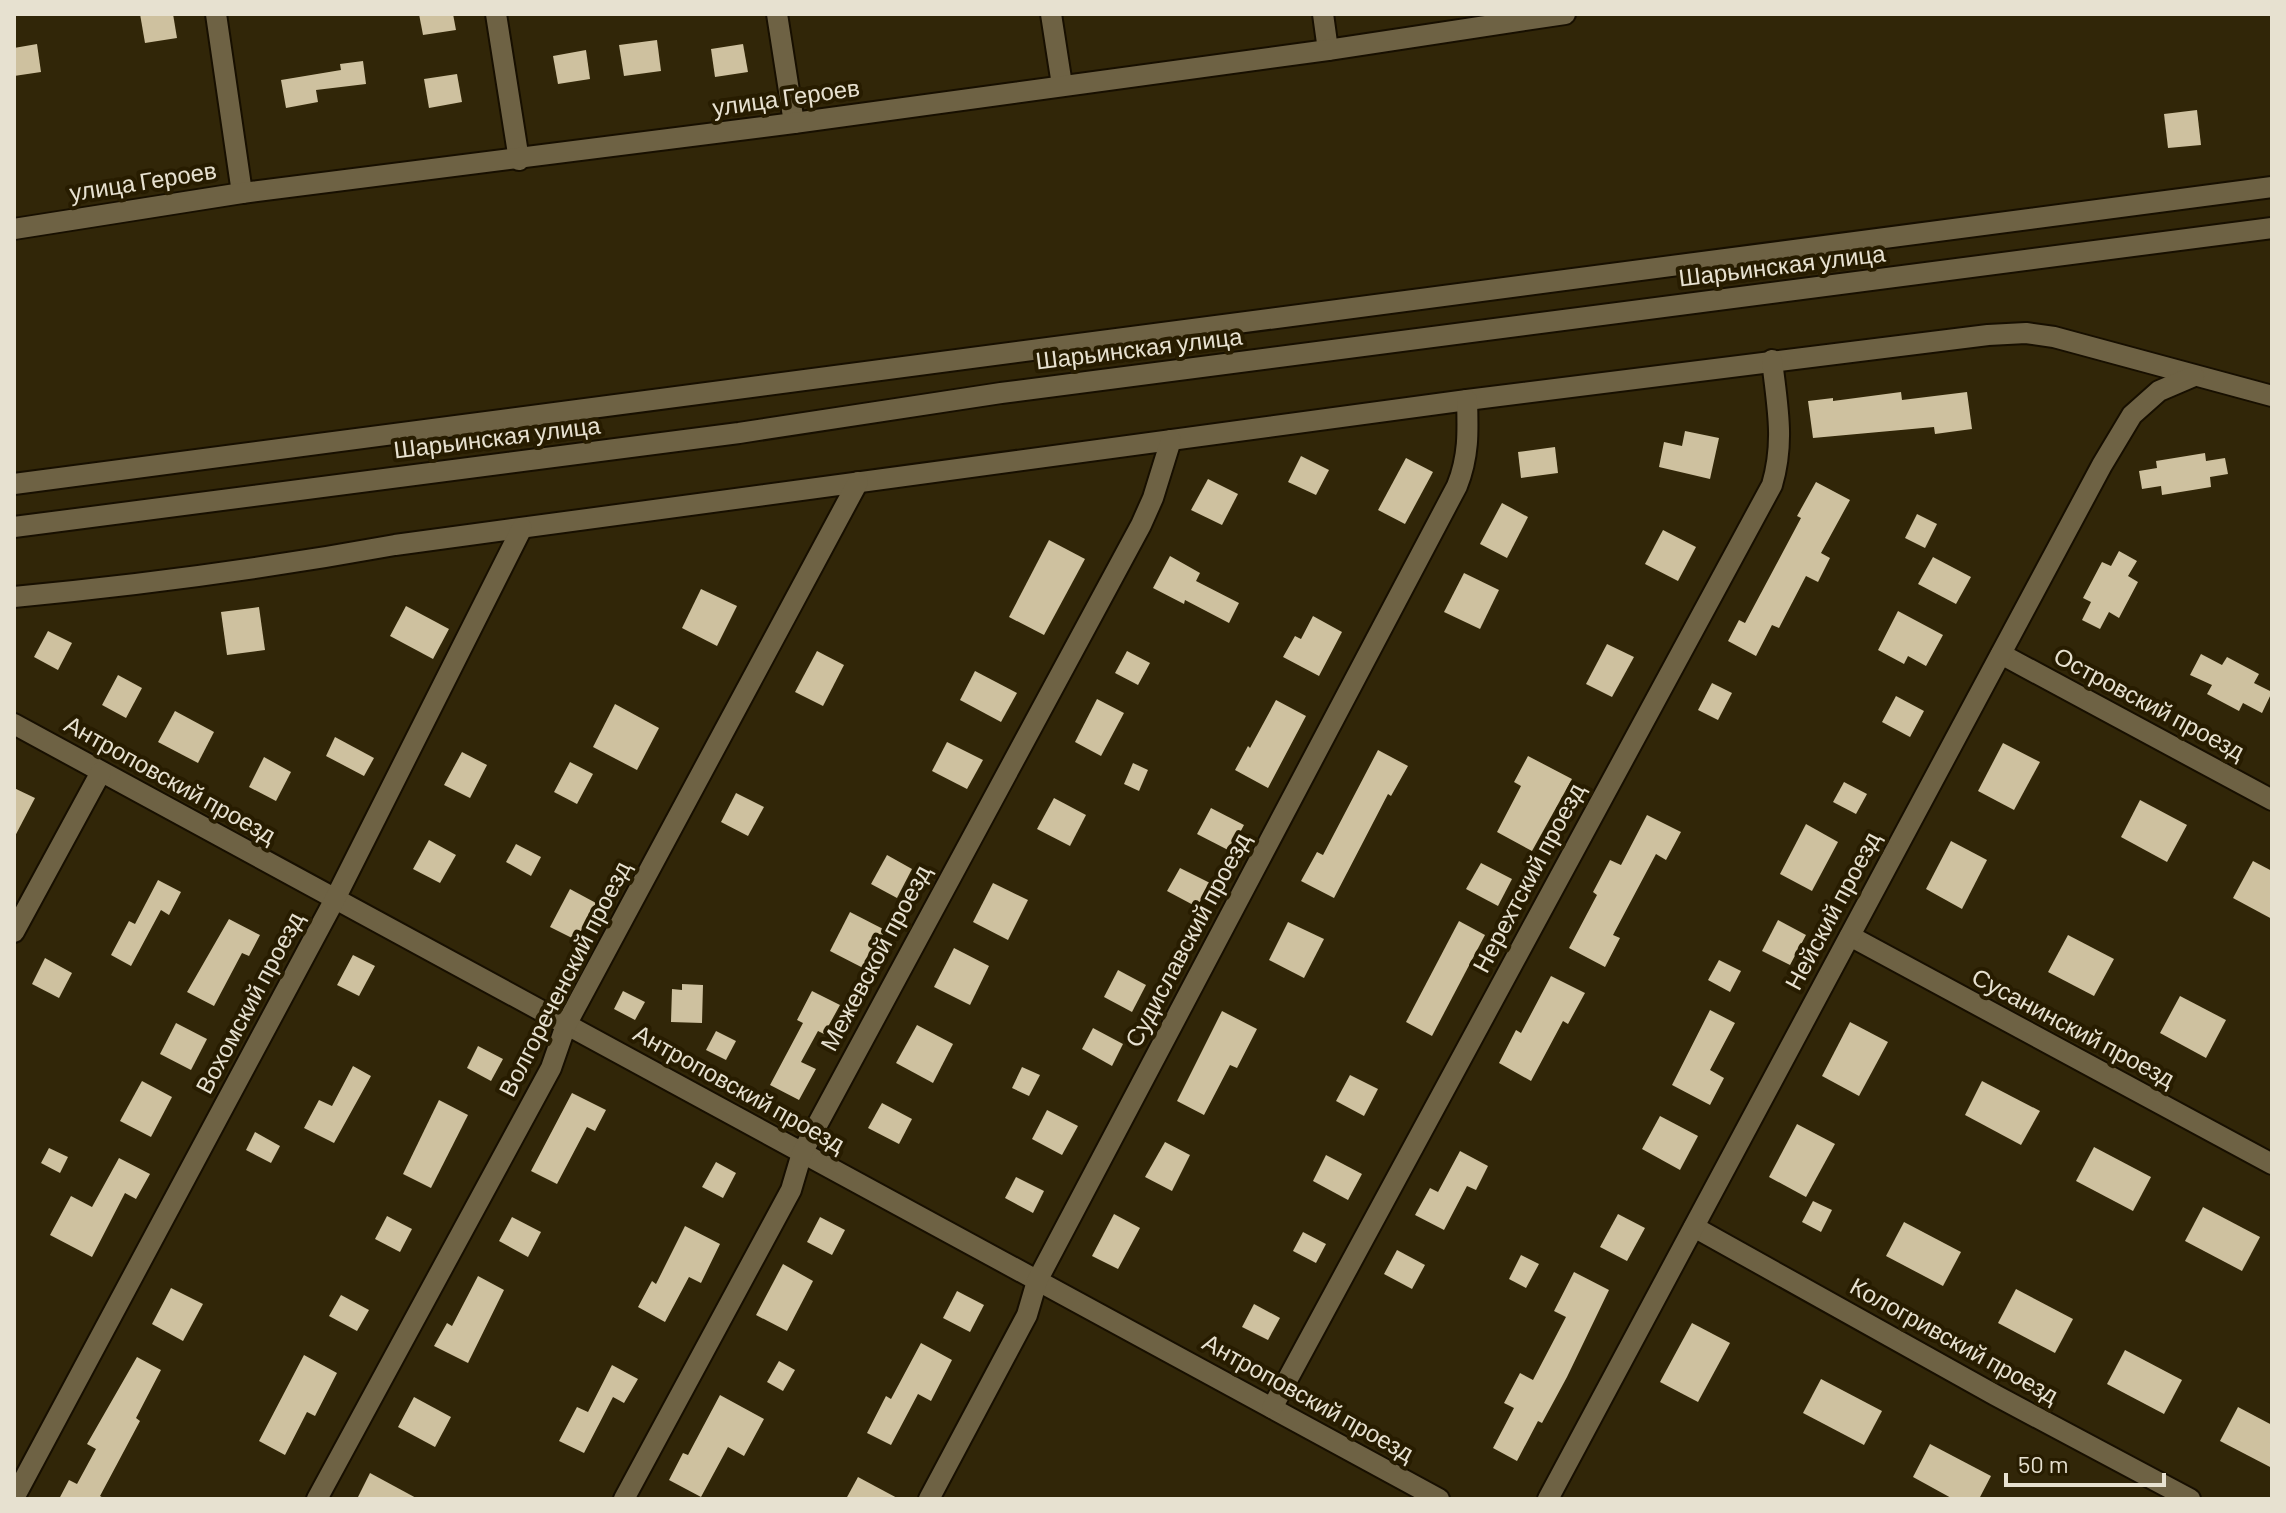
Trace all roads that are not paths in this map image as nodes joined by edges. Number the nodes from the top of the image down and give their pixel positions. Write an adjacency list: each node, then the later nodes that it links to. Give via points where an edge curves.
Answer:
1 (216, 14): 12 (street)
2 (496, 14): 10 (street)
3 (777, 14): 9 (street)
4 (1051, 14): 8 (street)
5 (1323, 14): 7 (street)
6 (1565, 14): 7 (street, улица Героев)
7 (1328, 50): 8 (street, улица Героев)
8 (1062, 85): 9 (street, улица Героев)
9 (794, 123): 10 (street, улица Героев)
10 (519, 160): 12 (street, улица Героев)
11 (2272, 187): 21 (street)
12 (242, 193): 14 (street, улица Героев)
13 (2272, 228): 22 (street, Шарьинская улица)
14 (14, 229)
15 (1772, 360): 16 (street, via 2026,333); 18 (street); 37 (street, Нерехтский проезд, via 1781,435 1772,485)
16 (2194, 376): 17 (street); 25 (street, Нейский проезд, via 2159,391 2132,415)
17 (2272, 396)
18 (1467, 400): 19 (street); 36 (street, Судиславский проезд, via 1469,445 1457,486)
19 (1171, 440): 20 (street); 33 (street, Межевской проезд, via 1141,525)
20 (858, 482): 23 (street); 32 (street, Волгореченский проезд)
21 (14, 484)
22 (14, 527)
23 (522, 528): 24 (street); 29 (street, Вохомский проезд)
24 (14, 597)
25 (2001, 654): 28 (street, Островский проезд); 31 (street, Нейский проезд)
26 (14, 724): 27 (street, Антроповский проезд)
27 (101, 772): 29 (street, Антроповский проезд); 30 (street)
28 (2272, 800)
29 (335, 899): 32 (street, Антроповский проезд); 38 (street, Вохомский проезд)
30 (14, 932)
31 (1850, 936): 34 (street, Сусанинский проезд); 35 (street, Нейский проезд)
32 (566, 1025): 33 (street, Антроповский проезд); 39 (street, Волгореченский проезд, via 551,1068)
33 (802, 1153): 36 (street, Антроповский проезд); 40 (street, Межевской проезд, via 791,1190)
34 (2272, 1164)
35 (1694, 1227): 43 (street, Нейский проезд); 44 (street, Кологривский проезд)
36 (1037, 1281): 37 (street, Антроповский проезд); 41 (street, Судиславский проезд, via 1027,1315)
37 (1272, 1408): 42 (street, Антроповский проезд)
38 (14, 1498)
39 (317, 1499)
40 (624, 1499)
41 (929, 1499)
42 (1439, 1499)
43 (1548, 1499)
44 (2190, 1499)

